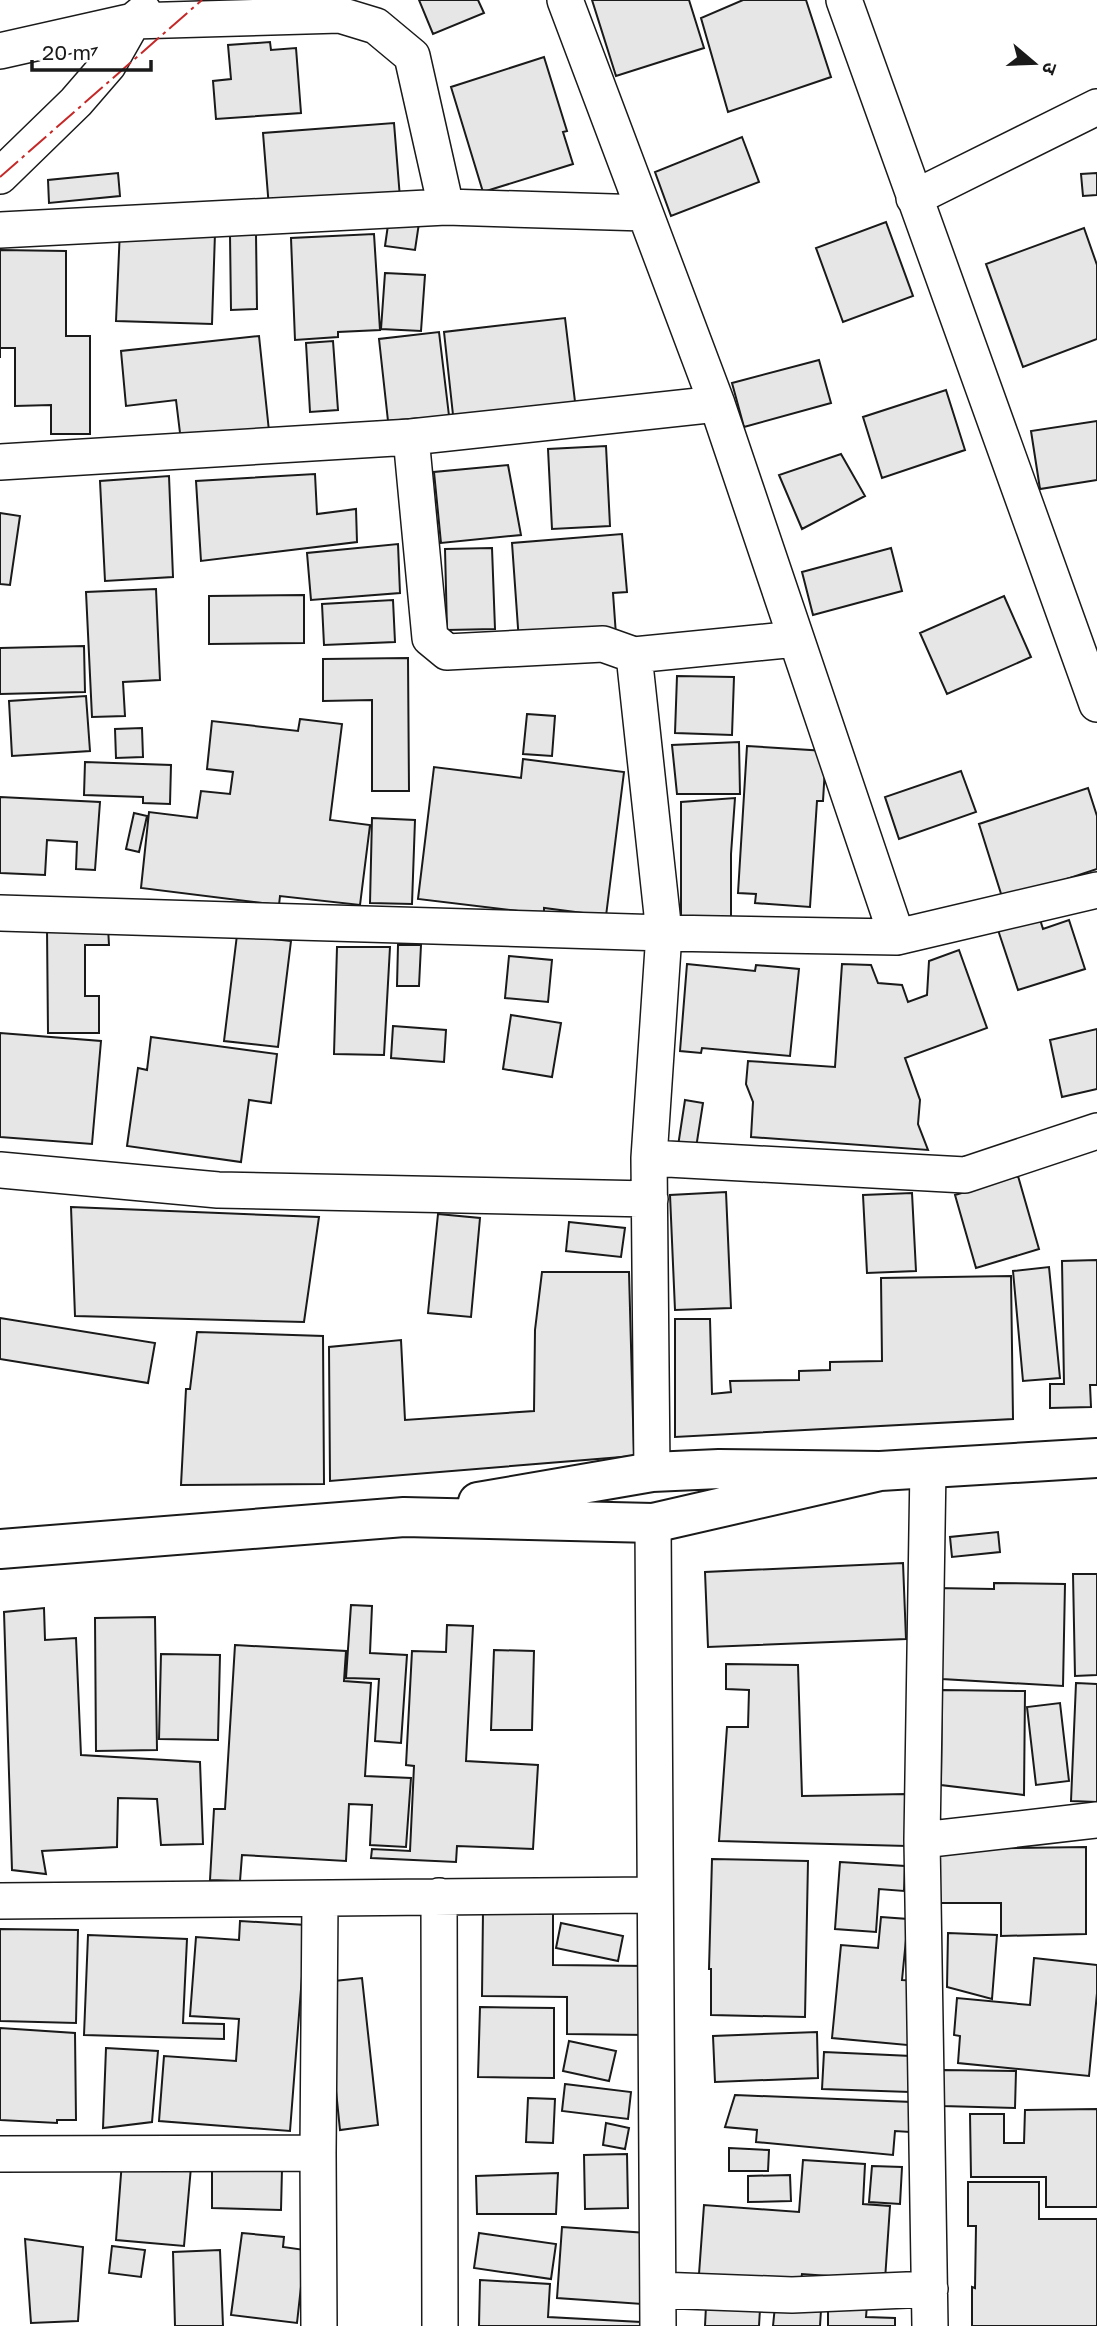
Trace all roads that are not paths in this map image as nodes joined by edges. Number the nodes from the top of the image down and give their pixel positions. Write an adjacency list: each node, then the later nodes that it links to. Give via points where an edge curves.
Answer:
1 (565, 0): 9 (street)
2 (844, 0): 7 (street)
3 (146, 11): 4 (street); 6 (street, via 76,102); 8 (street, via 340,15 376,26 412,57)
4 (0, 51)
5 (1097, 107): 7 (street)
6 (0, 176)
7 (914, 198): 16 (street)
8 (446, 207): 9 (street); 10 (street)
9 (645, 213): 11 (street)
10 (0, 230)
11 (717, 404): 12 (street); 14 (street)
12 (411, 437): 13 (street); 15 (street, via 430,638 447,652 603,644)
13 (0, 462)
14 (796, 639): 15 (street); 20 (street)
15 (634, 655): 19 (street)
16 (1097, 704)
17 (1097, 890): 20 (street)
18 (0, 913): 19 (street)
19 (664, 933): 20 (street); 22 (street)
20 (897, 937)
21 (1097, 1132): 22 (street, via 965,1175)
22 (649, 1158): 24 (street)
23 (0, 1170): 24 (street, via 218,1190)
24 (650, 1199): 28 (street)
25 (1097, 1458): 26 (street)
26 (928, 1467): 27 (street); 33 (street)
27 (880, 1471): 28 (street); 30 (street)
28 (652, 1472): 29 (street)
29 (404, 1517): 30 (street); 31 (street)
30 (653, 1523): 34 (street)
31 (0, 1549)
32 (1097, 1820): 33 (street)
33 (922, 1840): 40 (street)
34 (654, 1895): 35 (street); 41 (street)
35 (439, 1896): 36 (street); 43 (street)
36 (320, 1900): 37 (street); 38 (street)
37 (0, 1901)
38 (318, 2153): 39 (street); 42 (street)
39 (0, 2154)
40 (930, 2289): 41 (street, via 792,2295); 45 (street)
41 (658, 2290): 44 (street)
42 (318, 2326)
43 (440, 2326)
44 (658, 2326)
45 (930, 2326)

